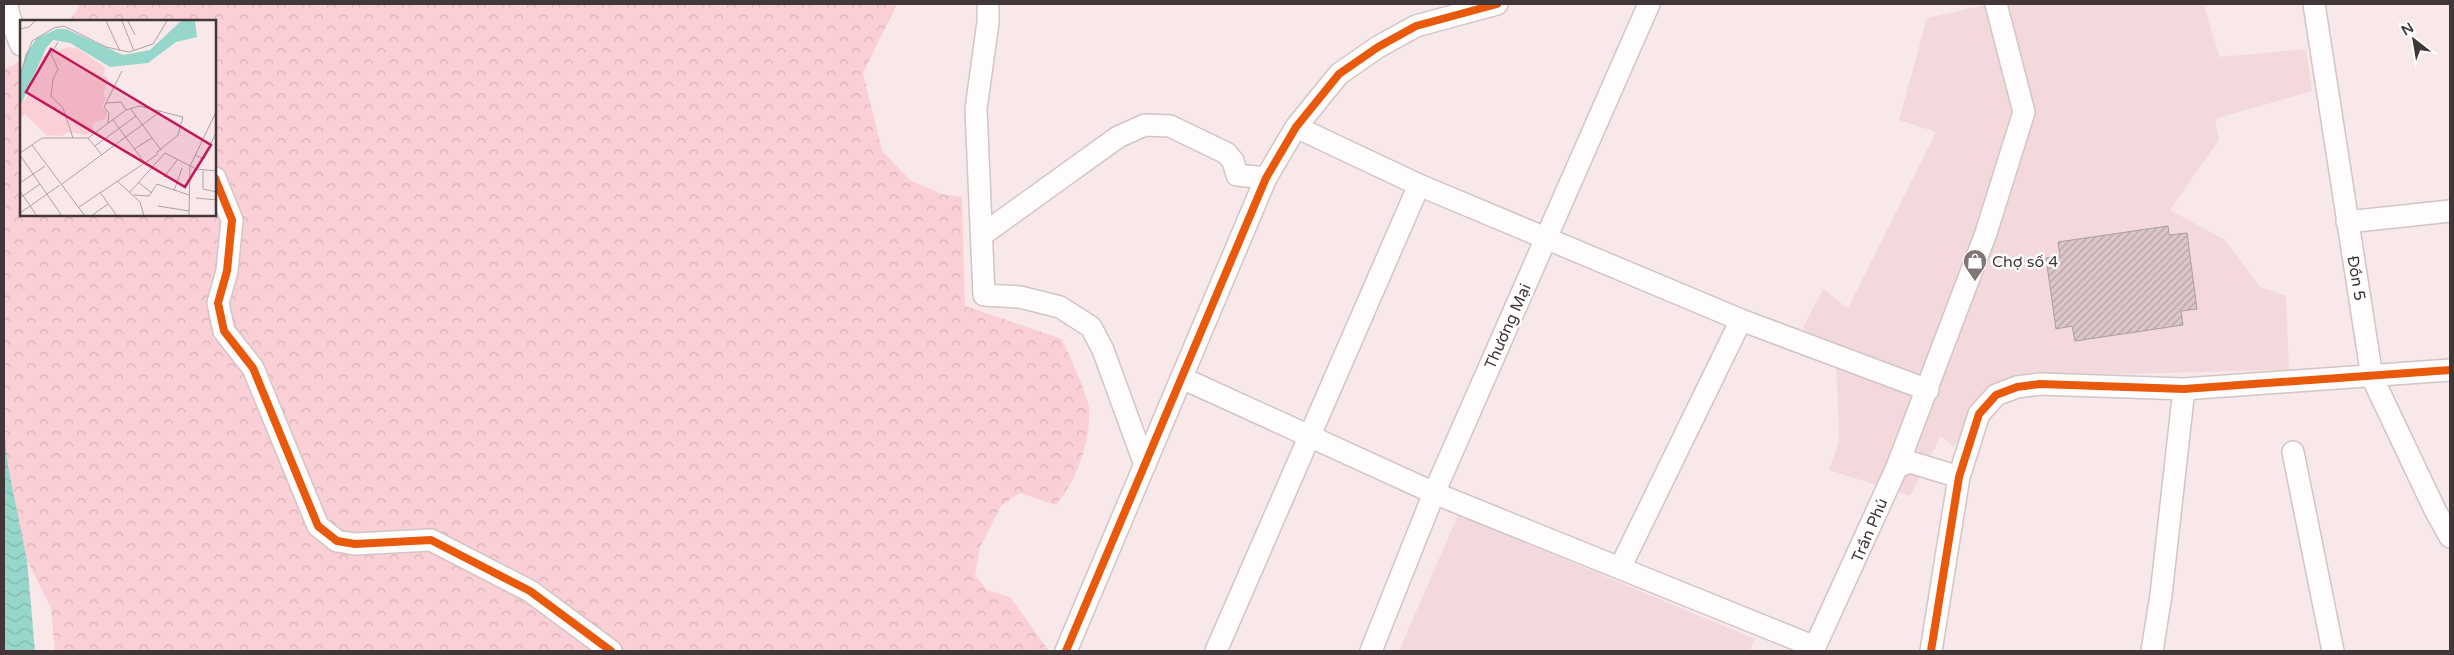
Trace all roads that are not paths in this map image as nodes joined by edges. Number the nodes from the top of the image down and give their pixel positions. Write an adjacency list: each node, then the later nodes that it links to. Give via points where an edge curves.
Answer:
1 (7, 4): 7 (street)
2 (988, 4): 14 (street, via 976,109)
3 (1649, 4): 15 (street, Thương Mại)
4 (1996, 4): 21 (street, Trần Phú, via 2024,112 1986,233)
5 (2314, 4): 13 (street, Đồn 5)
6 (1487, 5): 8 (street, via 1416,26 1378,48 1339,74)
7 (20, 43)
8 (1296, 127): 9 (street); 11 (street)
9 (1266, 178): 14 (street, via 1237,176 1233,161 1226,153 1170,126 1145,125 1118,137); 18 (street)
10 (216, 180): 31 (street, via 232,220 227,271 218,303 224,331 253,368 318,526 337,540 355,544 431,540 530,591)
11 (1419, 185): 15 (street); 22 (street)
12 (2450, 211): 13 (street)
13 (2347, 222): 19 (street, Đồn 5)
14 (982, 235): 24 (street, via 984,295 1020,297 1060,307 1091,327 1103,350)
15 (1546, 238): 16 (street); 27 (street, Thương Mại)
16 (1740, 320): 21 (street); 29 (street)
17 (2450, 370): 19 (street)
18 (1182, 378): 22 (street); 24 (street)
19 (2372, 378): 20 (street); 28 (street, Đồn 5)
20 (2184, 389): 26 (street, via 2040,384 2017,387 1996,395 1979,414); 36 (street)
21 (1928, 390): 25 (street, Trần Phú)
22 (1310, 435): 27 (street); 33 (street)
23 (2293, 452): 37 (street)
24 (1145, 465): 32 (street)
25 (1897, 467): 26 (street, via 1910,462); 30 (street, Trần Phú)
26 (1959, 477): 35 (street)
27 (1434, 493): 29 (street); 34 (street, Thương Mại)
28 (2450, 537)
29 (1620, 568): 30 (street)
30 (1814, 649)
31 (612, 651)
32 (1066, 651)
33 (1216, 651)
34 (1371, 651)
35 (1931, 651)
36 (2152, 651)
37 (2333, 651)

